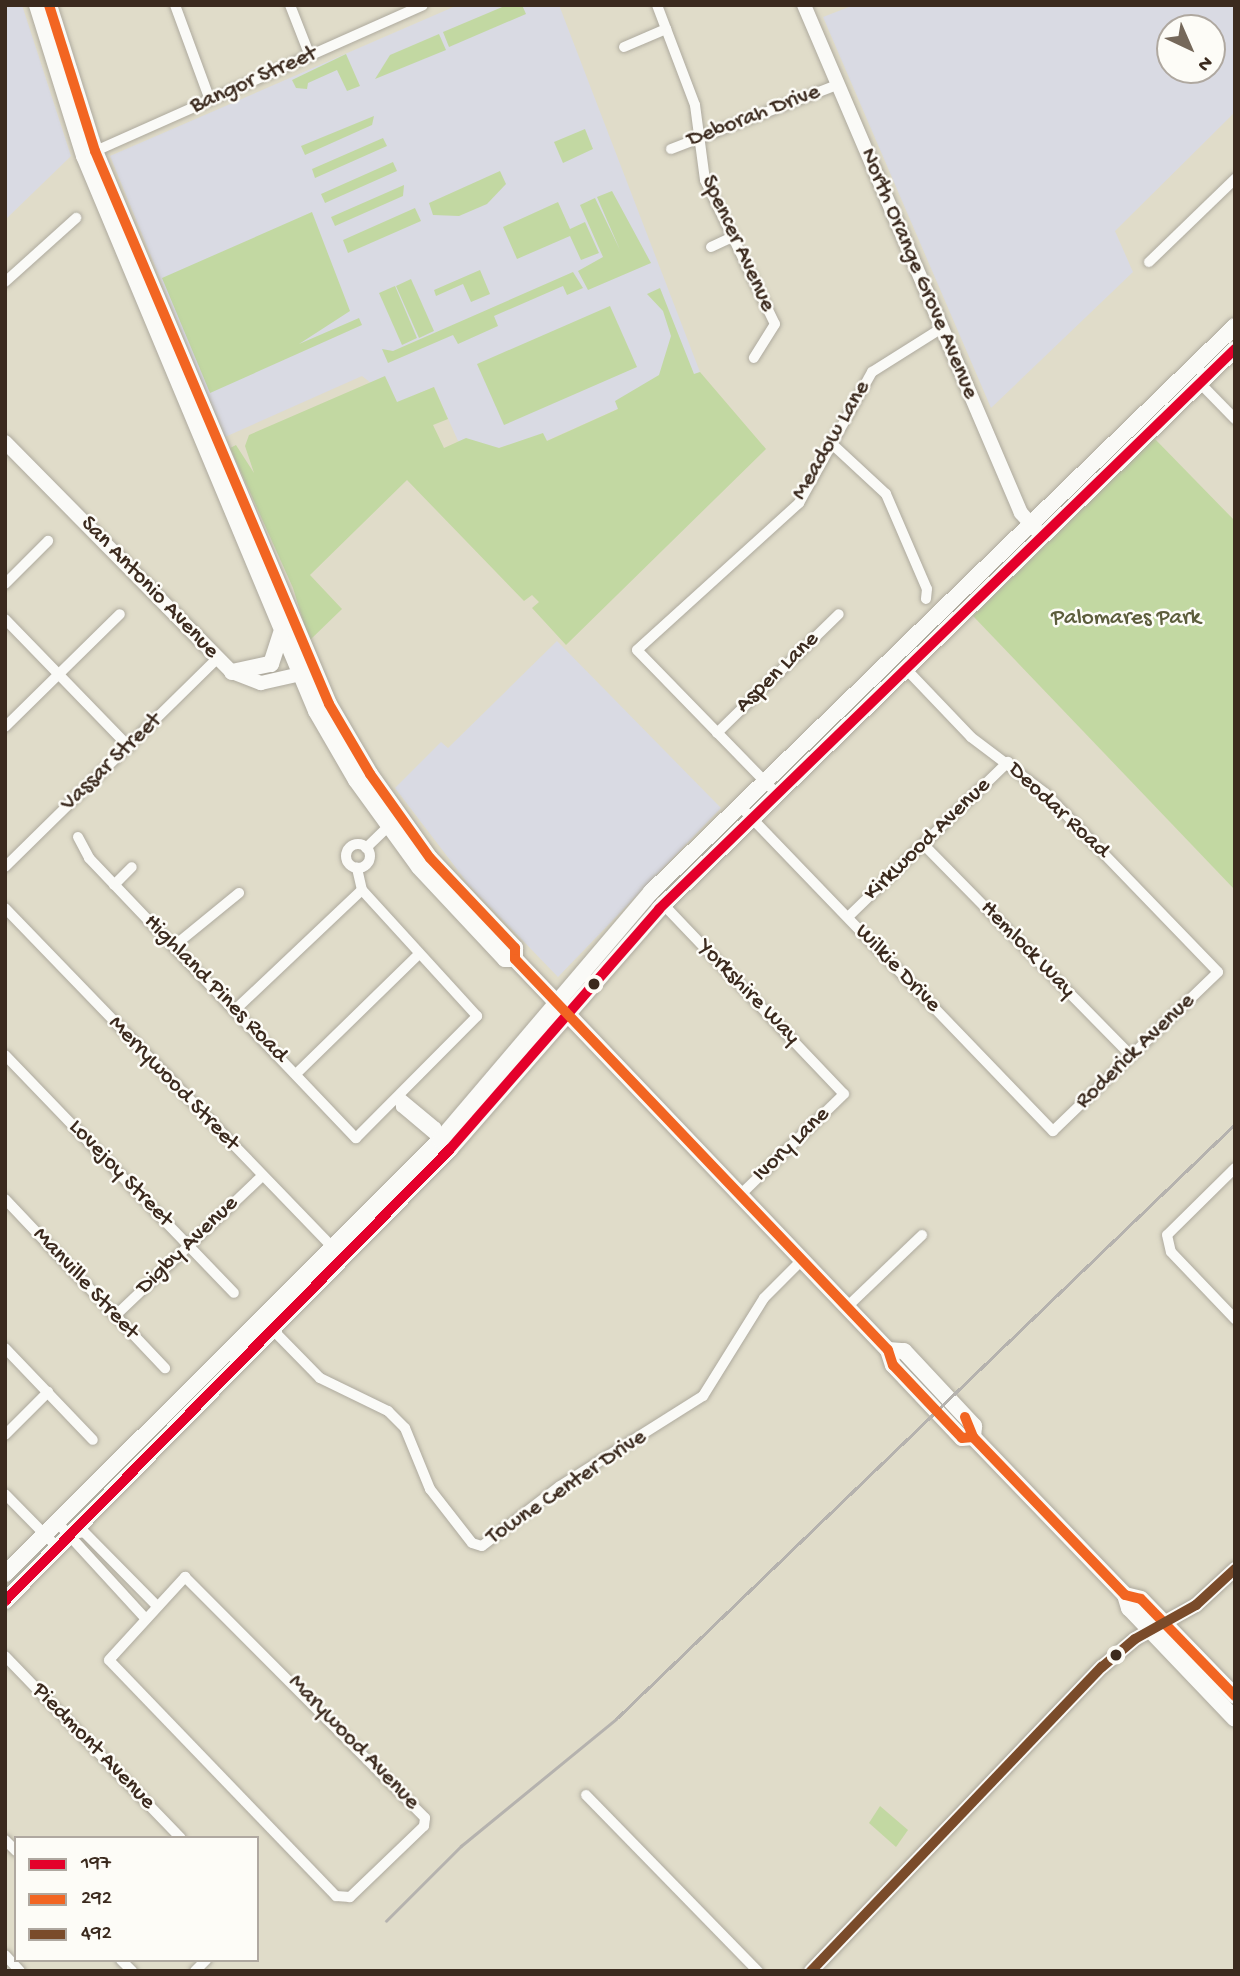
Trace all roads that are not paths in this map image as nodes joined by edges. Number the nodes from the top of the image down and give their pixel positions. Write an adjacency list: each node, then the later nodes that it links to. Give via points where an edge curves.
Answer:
1 (37, 5): 16 (main road)
2 (49, 5): 16 (main road)
3 (175, 5): 13 (street)
4 (290, 5): 11 (street)
5 (423, 5): 8 (street, Bangor Street)
6 (657, 5): 9 (street, Spencer Avenue)
7 (804, 5): 12 (main road, North Orange Grove Avenue)
8 (407, 8): 11 (street, Bangor Street)
9 (666, 29): 10 (street); 14 (street, Spencer Avenue, via 695,105)
10 (624, 47)
11 (310, 56): 13 (street, Bangor Street)
12 (837, 85): 14 (street, Deborah Drive); 24 (main road, North Orange Grove Avenue)
13 (210, 100): 16 (street, Bangor Street)
14 (699, 141): 15 (street, Deborah Drive); 19 (street, Spencer Avenue, via 705,180)
15 (670, 149)
16 (90, 154): 39 (main road); 44 (main road)
17 (1235, 179): 21 (street)
18 (76, 218): 22 (street)
19 (732, 237): 20 (street); 26 (street, Spencer Avenue, via 775,324)
20 (711, 247)
21 (1149, 262)
22 (5, 282)
23 (1235, 326): 27 (main road)
24 (942, 328): 30 (street, Meadow Lane, via 872,372); 31 (main road, North Orange Grove Avenue)
25 (1235, 349): 27 (main road)
26 (754, 358)
27 (1194, 377): 28 (street); 31 (main road); 32 (main road)
28 (1235, 419)
29 (5, 442): 41 (main road, San Antonio Avenue)
30 (831, 443): 35 (street, via 886,494 928,589); 47 (street, Meadow Lane, via 788,515 751,541 637,650)
31 (1030, 524): 32 (main road, North Orange Grove Avenue); 40 (main road)
32 (1043, 536): 42 (main road)
33 (48, 541): 34 (street)
34 (5, 584)
35 (926, 599)
36 (120, 614): 45 (street)
37 (839, 614): 47 (street, Aspen Lane)
38 (5, 619): 45 (street)
39 (281, 628): 43 (main road, via 279,653 271,664); 44 (main road)
40 (893, 656): 42 (main road, Deodar Road); 50 (main road)
41 (217, 659): 43 (main road, San Antonio Avenue); 48 (street, Vassar Street)
42 (906, 669): 49 (street, Deodar Road, via 971,737); 51 (main road)
43 (232, 672): 44 (main road, San Antonio Avenue, via 261,683)
44 (308, 673): 53 (main road, via 338,753)
45 (58, 676): 46 (street); 48 (street)
46 (5, 727)
47 (717, 733): 50 (street)
48 (129, 747): 57 (street, Vassar Street)
49 (1008, 762): 55 (street, Kirkwood Avenue); 69 (street, Deodar Road, via 1045,793)
50 (766, 783): 51 (street); 52 (main road)
51 (778, 795): 52 (main road)
52 (746, 813): 62 (main road); 64 (main road); 66 (street, Wilkie Drive)
53 (394, 823): 56 (street); 71 (main road, via 515,948 515,958)
54 (78, 837): 60 (street, Highland Pines Road)
55 (923, 844): 66 (street, Kirkwood Avenue); 73 (street, Hemlock Way)
56 (366, 848): 59 (street, via 368,861); 59 (street, via 347,851 347,861)
57 (5, 867)
58 (132, 867): 60 (street)
59 (357, 868): 61 (street)
60 (114, 885): 67 (street, Highland Pines Road)
61 (362, 890): 68 (street); 70 (street)
62 (651, 892): 64 (street, Yorkshire Way); 71 (main road)
63 (239, 893): 67 (street)
64 (664, 905): 71 (main road); 75 (street, Yorkshire Way)
65 (5, 908): 80 (street, Merrywood Street)
66 (848, 917): 77 (street, Wilkie Drive)
67 (174, 946): 70 (street, Highland Pines Road)
68 (418, 955): 74 (street); 76 (street, via 477,1016)
69 (1218, 972): 73 (street, Roderick Avenue)
70 (236, 1009): 74 (street, Highland Pines Road)
71 (562, 1009): 78 (main road); 81 (main road); 85 (main road, via 481,1116)
72 (5, 1055): 84 (street, Lovejoy Street)
73 (1131, 1056): 77 (street, Roderick Avenue)
74 (297, 1073): 76 (street, Highland Pines Road, via 356,1139)
75 (844, 1094): 81 (street, Ivory Lane)
76 (400, 1097): 78 (street, via 401,1107)
77 (1053, 1131)
78 (440, 1140): 85 (main road)
79 (1232, 1175): 90 (street, via 1167,1235 1171,1252)
80 (262, 1176): 84 (street, Digby Avenue); 85 (street, Merrywood Street)
81 (740, 1195): 86 (main road)
82 (5, 1199): 89 (street, Manville Street)
83 (922, 1235): 88 (street)
84 (188, 1246): 87 (street, Lovejoy Street); 89 (street, Digby Avenue)
85 (337, 1253): 91 (main road); 98 (main road)
86 (802, 1261): 88 (main road); 91 (street, Towne Center Drive, via 764,1298 703,1396 560,1486 482,1546 472,1543 430,1489 405,1428 388,1411 320,1378)
87 (234, 1293)
88 (847, 1307): 107 (main road, via 888,1350 904,1351 974,1426 973,1437)
89 (115, 1316): 93 (street, Manville Street)
90 (1235, 1319)
91 (271, 1328): 99 (main road)
92 (5, 1348): 94 (street)
93 (165, 1368)
94 (48, 1392): 95 (street); 96 (street)
95 (5, 1434)
96 (93, 1440)
97 (5, 1494): 100 (street)
98 (57, 1522): 99 (street); 100 (main road)
99 (69, 1534): 101 (main road); 105 (street, via 84,1532); 106 (street)
100 (45, 1535): 101 (street); 103 (main road)
101 (57, 1547): 104 (main road)
102 (1235, 1569): 107 (main road)
103 (5, 1574)
104 (5, 1601)
105 (156, 1605): 106 (street, Marywood Avenue); 106 (street, Marywood Avenue, via 191,1578 421,1811 424,1826 350,1897 336,1896 109,1660)
106 (144, 1617)
107 (1157, 1628): 109 (main road); 110 (main road); 116 (main road, via 1102,1667)
108 (5, 1656): 112 (street, Piedmont Avenue)
109 (1235, 1696)
110 (1235, 1719)
111 (586, 1795): 115 (street)
112 (179, 1836)
113 (7, 1961): 114 (street)
114 (20, 1971)
115 (758, 1971)
116 (811, 1971)

